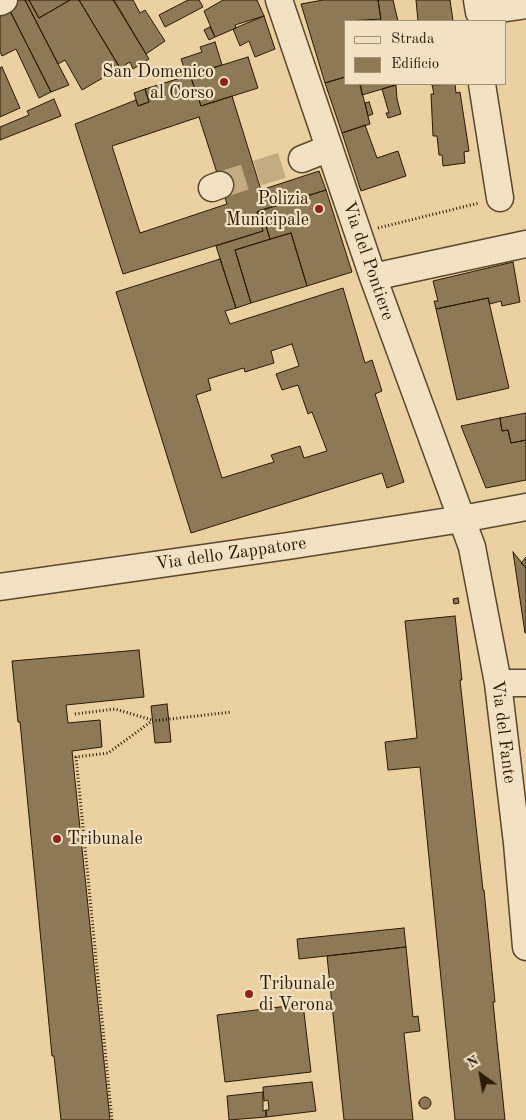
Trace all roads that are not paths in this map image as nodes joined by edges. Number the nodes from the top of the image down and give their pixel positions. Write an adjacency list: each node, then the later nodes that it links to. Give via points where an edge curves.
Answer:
1 (4, 0): 2 (street)
2 (0, 2)
3 (287, 2): 7 (street, Via del Pontiere)
4 (514, 4): 5 (street)
5 (477, 11)
6 (482, 85): 9 (street)
7 (328, 149): 8 (street); 11 (street, Via del Pontiere)
8 (302, 158)
9 (500, 198)
10 (526, 244): 11 (street)
11 (373, 277): 13 (street, Via del Pontiere)
12 (526, 507): 13 (street, Via dello Zappatore)
13 (462, 520): 14 (street, Via dello Zappatore); 15 (street, Via del Fante, via 474,557)
14 (0, 587)
15 (498, 683): 16 (street); 17 (street, Via del Fante)
16 (526, 683)
17 (521, 842): 18 (street, Via del Fante)
18 (526, 947)

